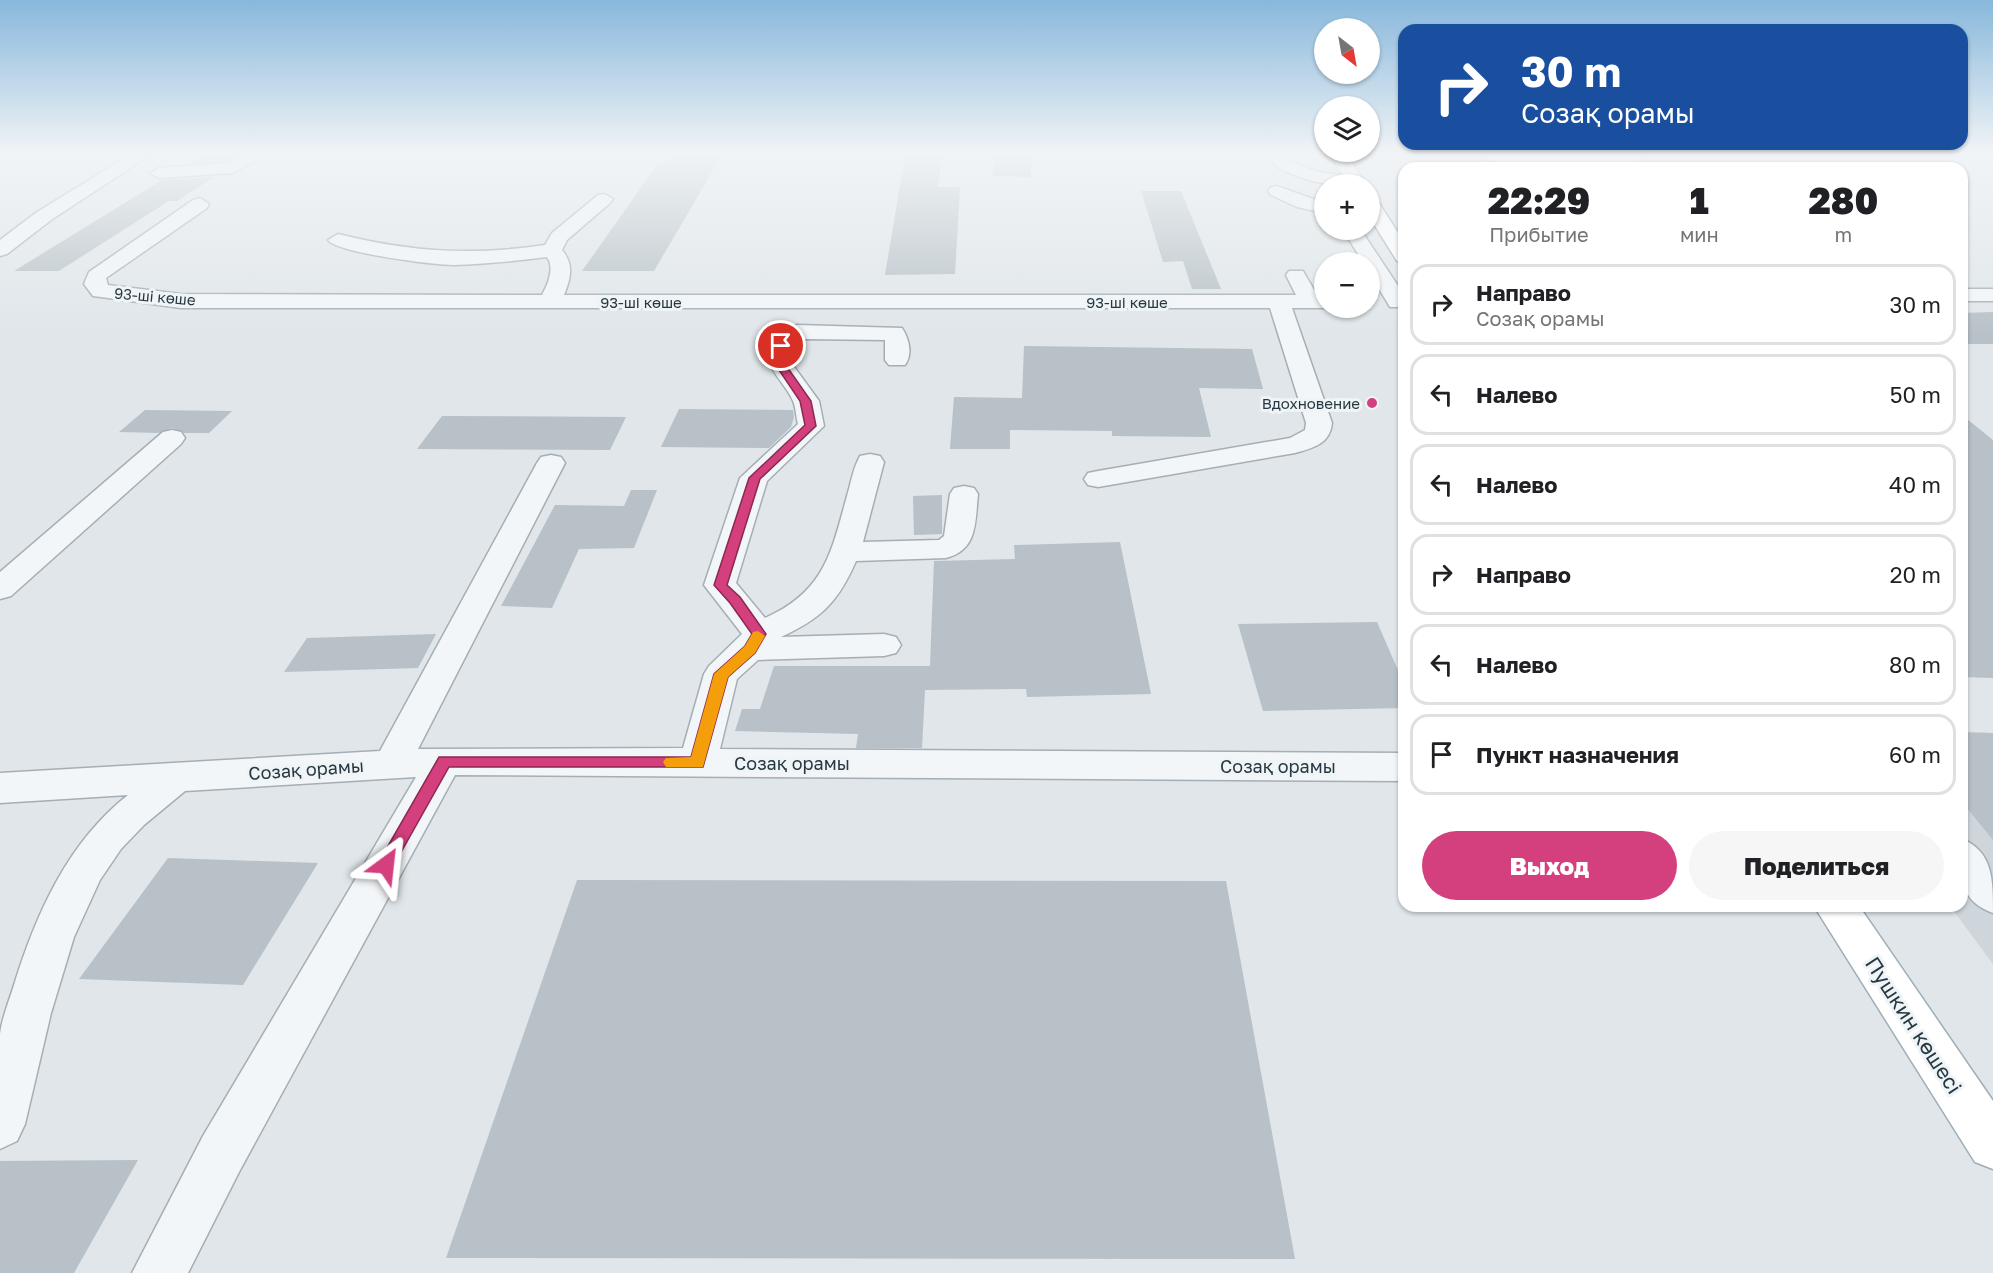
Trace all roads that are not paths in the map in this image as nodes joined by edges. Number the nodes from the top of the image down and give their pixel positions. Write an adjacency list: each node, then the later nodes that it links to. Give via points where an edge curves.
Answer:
1 (47, 214): 8 (lane)
2 (185, 214): 15 (lane, 93-ші көше, via 96,276 95,284 101,291 181,301)
3 (586, 214): 9 (lane, via 559,237)
4 (1380, 220): 7 (main road)
5 (338, 240): 9 (lane, via 358,247 451,259)
6 (1359, 240): 14 (lane)
7 (1398, 248)
8 (0, 250)
9 (552, 250): 15 (lane, via 560,260 560,279)
10 (1296, 275): 13 (lane)
11 (1968, 295): 12 (lane)
12 (1993, 295)
13 (1314, 298)
14 (1398, 298)
15 (550, 302): 16 (lane, 93-ші көше)
16 (900, 302): 17 (lane, 93-ші көше); 28 (lane, via 895,346 797,332 781,346 780,364 806,401 811,426 754,478 720,585 735,600)
17 (1279, 302): 18 (lane, 93-ші көше); 24 (lane, via 1319,423 1318,433 1295,445)
18 (1314, 302)
19 (1380, 302): 20 (lane)
20 (1398, 302)
21 (172, 438): 27 (lane)
22 (870, 462): 26 (lane)
23 (551, 463): 32 (lane)
24 (1098, 479)
25 (964, 494): 26 (lane, via 958,540 946,549)
26 (844, 552): 28 (lane, via 825,592 812,607)
27 (0, 589)
28 (754, 642): 29 (lane); 31 (lane, via 721,674)
29 (884, 645)
30 (444, 761): 31 (lane, Созақ орамы); 32 (lane, Созақ орамы); 41 (lane, via 221,1154)
31 (698, 763): 33 (lane, Созақ орамы)
32 (390, 764): 34 (lane, Созақ орамы)
33 (1398, 767)
34 (176, 778): 35 (lane, Созақ орамы); 39 (lane, via 107,838 74,891 37,978)
35 (0, 788)
36 (1968, 864): 37 (lane)
37 (1993, 895)
38 (1839, 912): 40 (main road, Пушкин көшесі)
39 (0, 1124)
40 (1993, 1144)
41 (159, 1273)

